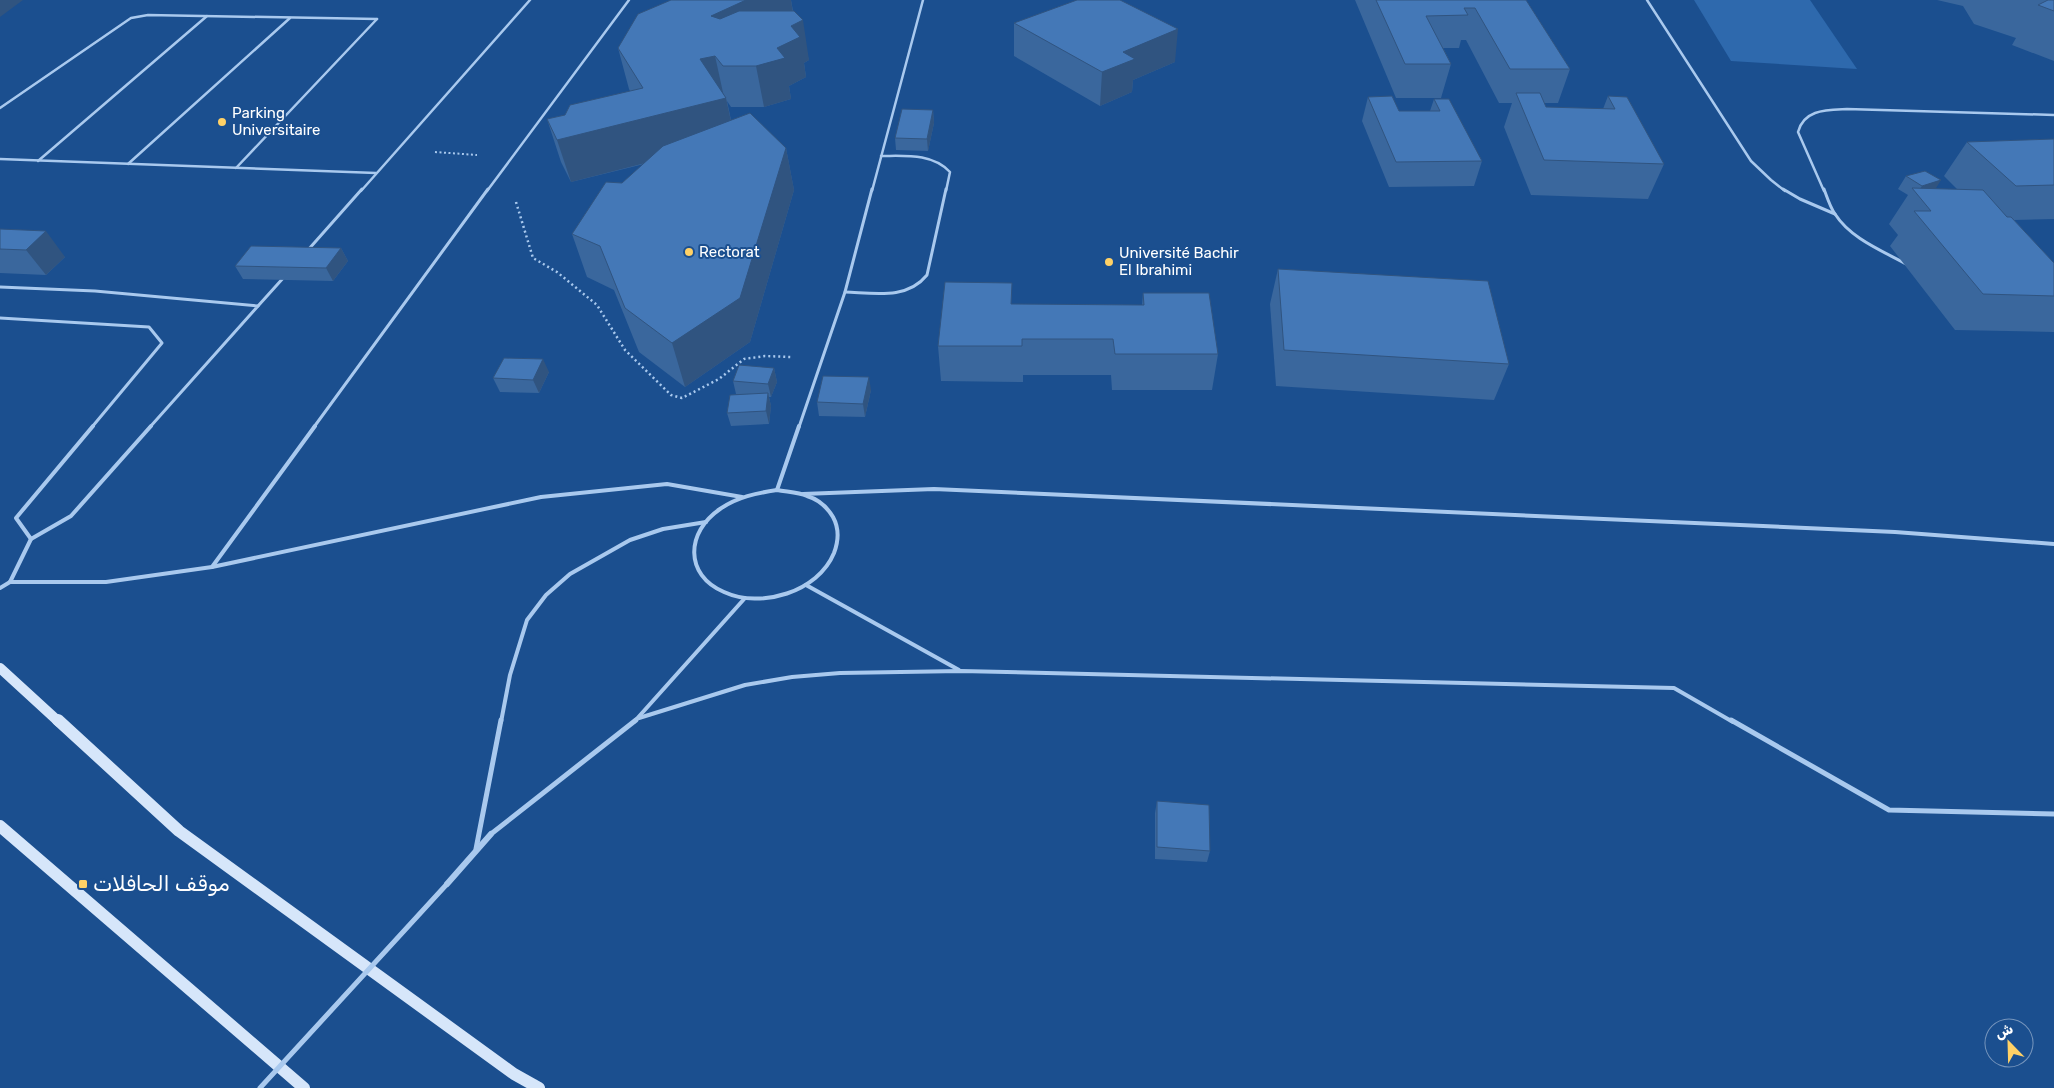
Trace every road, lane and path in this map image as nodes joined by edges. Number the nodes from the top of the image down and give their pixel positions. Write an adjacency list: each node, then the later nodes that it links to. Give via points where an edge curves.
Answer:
1 (530, 0): 9 (lane)
2 (630, 0): 11 (lane)
3 (923, 0): 10 (lane)
4 (1647, 0): 17 (lane, via 1751,161 1768,180 1793,197)
5 (207, 16): 6 (lane); 7 (lane, via 148,15 131,18); 13 (lane)
6 (290, 18): 14 (lane); 15 (lane, via 377,19)
7 (0, 108)
8 (2054, 115): 17 (lane, via 1847,109 1808,114 1798,125 1798,132)
9 (398, 148): 11 (path); 16 (lane)
10 (881, 156): 22 (lane); 22 (lane, via 927,158 946,166 950,172 927,275 923,284 898,293)
11 (511, 158): 25 (path, via 518,216 532,258 557,272 597,306 625,350 671,395 682,398 718,380 744,359 765,356); 32 (lane)
12 (0, 159): 13 (lane)
13 (38, 160): 14 (lane)
14 (128, 164): 15 (lane)
15 (236, 168): 16 (lane)
16 (376, 173): 18 (lane)
17 (1835, 214): 20 (lane, via 1866,242)
18 (304, 254)
19 (291, 269): 23 (lane)
20 (1916, 270)
21 (0, 287): 23 (lane)
22 (845, 292): 25 (lane)
23 (258, 306): 30 (lane, via 71,516)
24 (0, 318): 30 (lane, via 149,327 162,343 16,518)
25 (822, 359): 26 (lane)
26 (777, 490): 27 (lane); 28 (lane)
27 (803, 494): 31 (lane, via 934,489 1895,532); 34 (lane, via 828,510 839,534 832,562)
28 (742, 496): 29 (lane, via 722,507); 32 (lane, via 667,484 541,497)
29 (706, 522): 36 (lane, via 694,548 700,574 714,588); 43 (lane, via 663,529 630,540 602,555 570,574 546,595 527,620 510,675)
30 (31, 539): 33 (lane)
31 (2054, 544)
32 (212, 567): 33 (lane, via 106,582)
33 (10, 582): 35 (lane)
34 (806, 585): 36 (lane, via 783,595); 38 (lane)
35 (0, 588)
36 (745, 598): 39 (lane)
37 (0, 668): 47 (main road, via 178,831 514,1074)
38 (961, 671): 39 (lane, via 840,672 792,677 745,685); 40 (lane, via 1674,688 1889,810)
39 (639, 718): 42 (lane)
40 (2054, 814)
41 (0, 826): 46 (main road)
42 (491, 834): 43 (street)
43 (475, 853): 44 (street)
44 (447, 884): 45 (lane, bridge)
45 (260, 1088)
46 (304, 1088)
47 (539, 1088)

